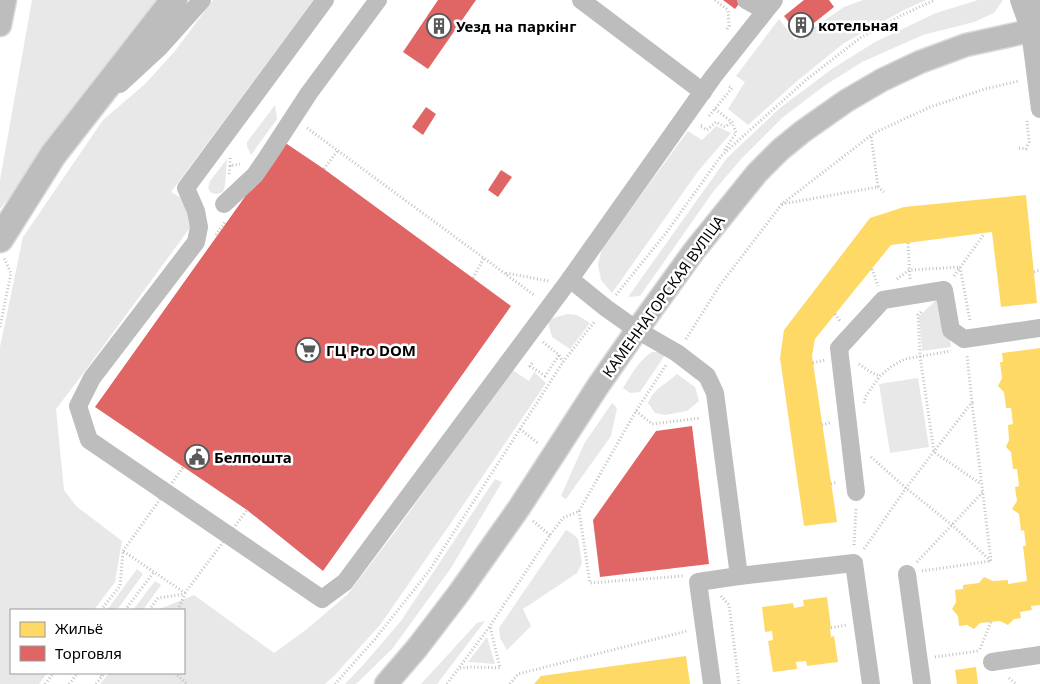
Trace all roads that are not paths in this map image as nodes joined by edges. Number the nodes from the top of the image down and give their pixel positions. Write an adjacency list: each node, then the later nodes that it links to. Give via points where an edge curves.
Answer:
1 (4, 0): 11 (main road)
2 (174, 0): 15 (highway)
3 (202, 0): 15 (lane, via 160,48)
4 (325, 0): 18 (lane, via 186,188 199,227 196,242 92,378 78,406 89,440 322,599 345,582)
5 (378, 0): 16 (lane, via 309,93 255,175)
6 (581, 0): 13 (lane)
7 (746, 0): 10 (lane, via 757,6)
8 (1018, 0): 12 (lane)
9 (1035, 0): 12 (lane)
10 (773, 1): 13 (lane)
11 (0, 25)
12 (1035, 31): 14 (lane); 20 (main road, КАМЕННАГОРСКАЯ ВУЛІЦА, via 966,45 920,62 846,101 802,132 757,172 694,250)
13 (703, 92): 18 (lane)
14 (1040, 109)
15 (80, 120): 17 (highway, via 52,155)
16 (224, 204)
17 (0, 239)
18 (570, 279): 20 (lane)
19 (1040, 328): 21 (lane, via 967,339 951,330 944,290 883,300 839,348)
20 (637, 330): 23 (lane, via 707,376 715,393); 26 (main road, КАМЕННАГОРСКАЯ ВУЛІЦА, via 465,585 418,648)
21 (856, 492)
22 (907, 574): 29 (lane)
23 (738, 576): 27 (lane, via 698,582); 28 (lane, via 854,563)
24 (1040, 655): 25 (lane)
25 (992, 662)
26 (386, 684)
27 (712, 684)
28 (871, 684)
29 (922, 684)

